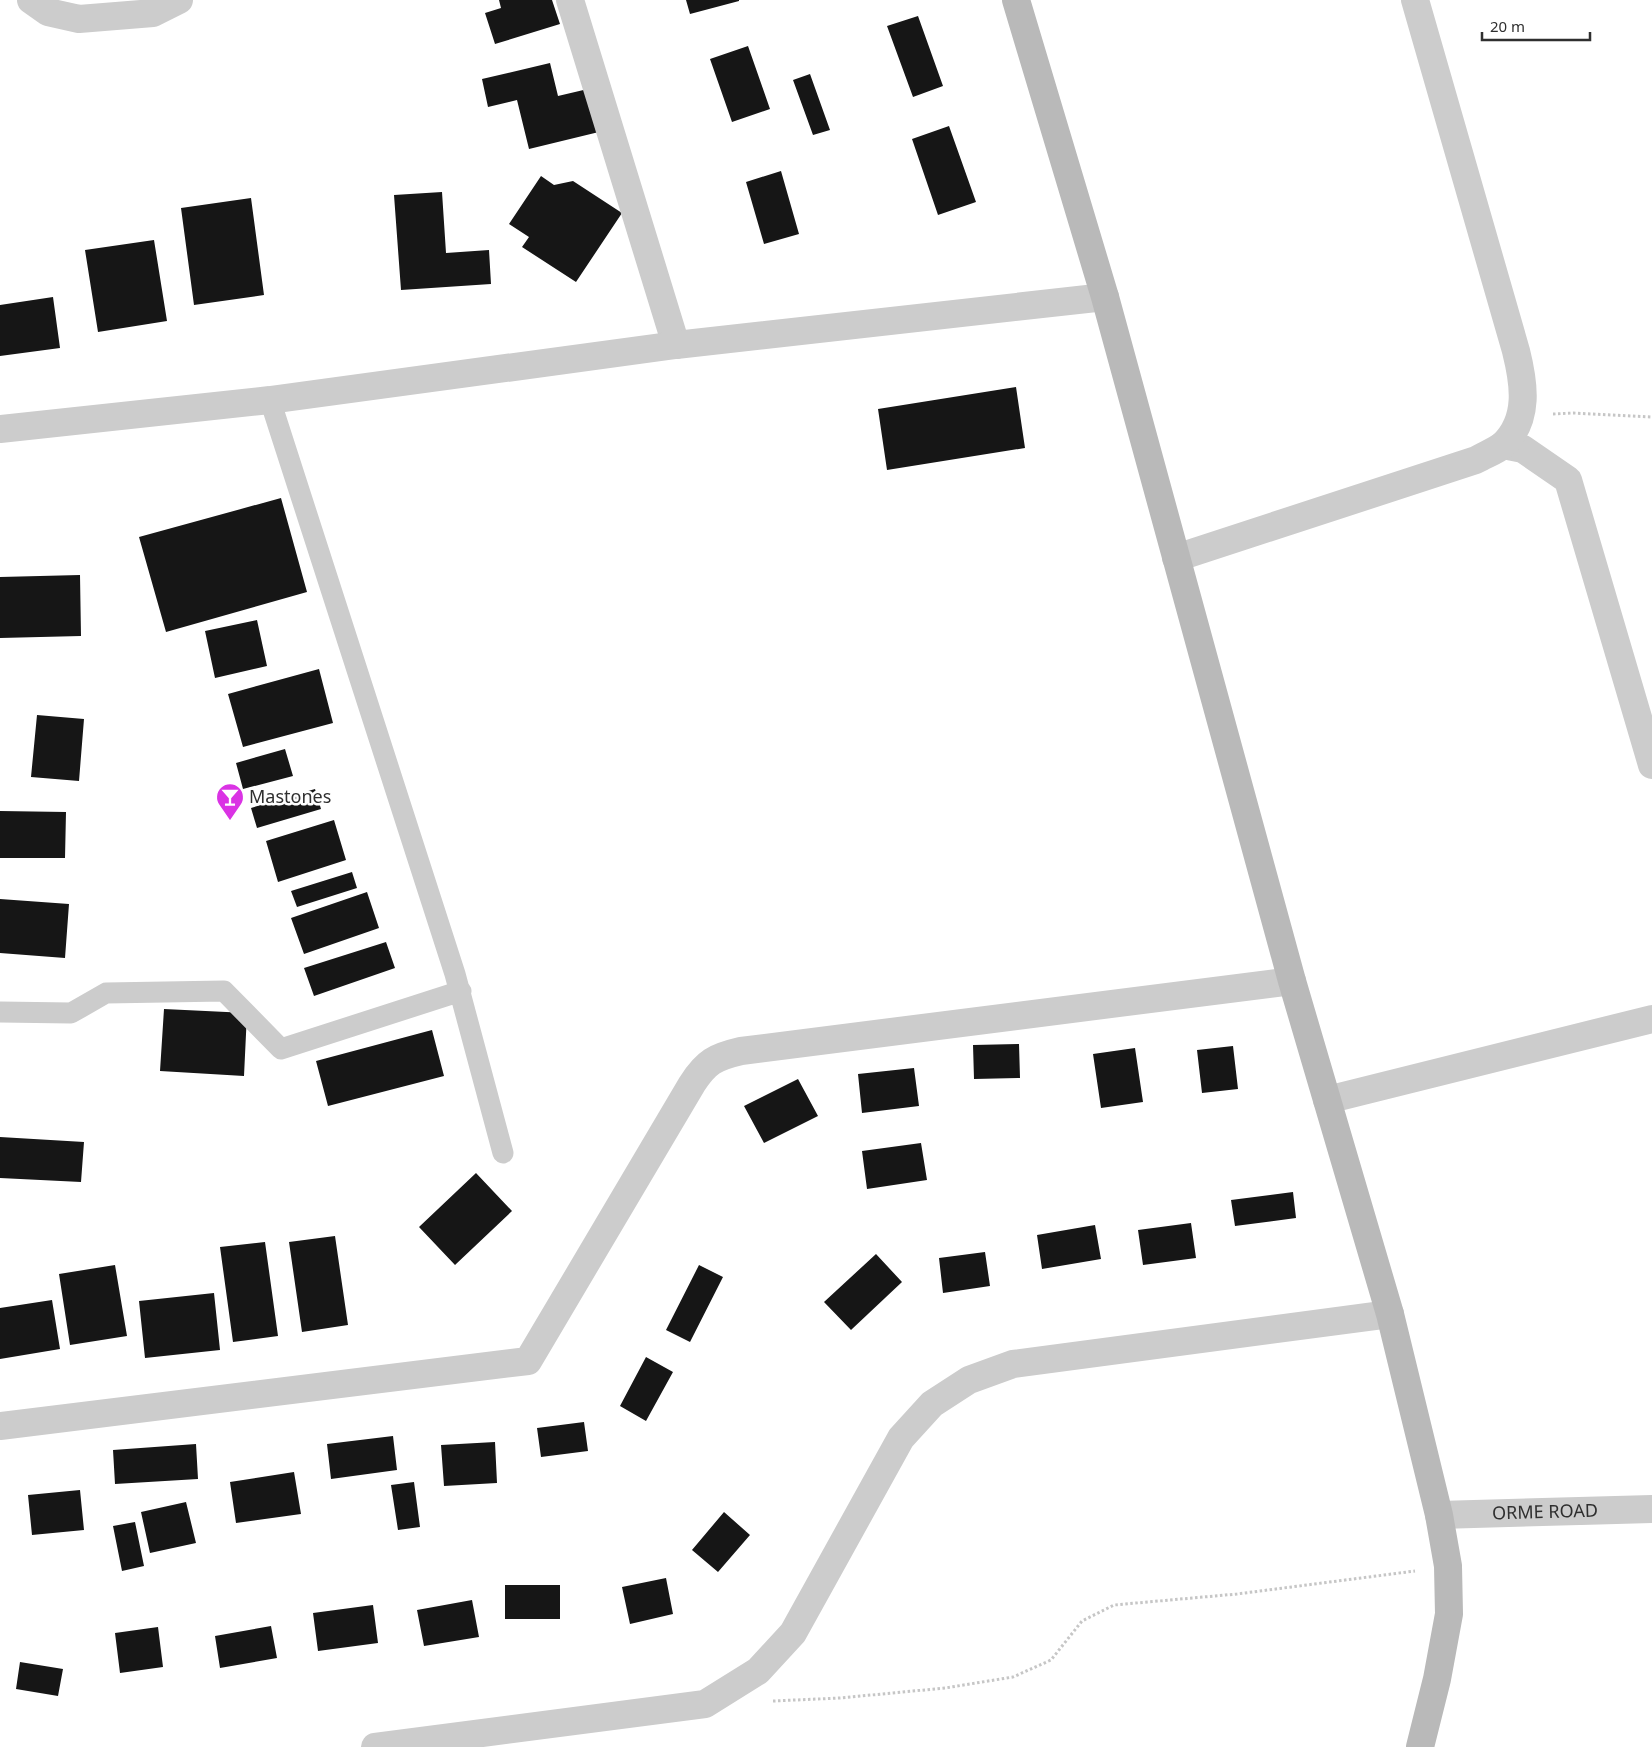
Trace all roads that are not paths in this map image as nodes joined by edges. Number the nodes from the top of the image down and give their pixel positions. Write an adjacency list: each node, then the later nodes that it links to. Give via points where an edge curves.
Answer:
1 (31, 0): 2 (street, via 48,12 79,18 153,13)
2 (179, 0)
3 (570, 0): 7 (street)
4 (1016, 0): 6 (street)
5 (1415, 0): 10 (street, via 1524,382 1522,417)
6 (1105, 296): 7 (street); 11 (street)
7 (676, 345): 8 (street)
8 (270, 400): 9 (street); 14 (lane)
9 (0, 429)
10 (1503, 445): 11 (street, via 1476,460); 12 (street, via 1523,449 1568,480)
11 (1176, 558): 13 (street)
12 (1652, 765)
13 (1292, 981): 17 (street); 20 (street, via 721,1055 704,1067 692,1084 528,1361)
14 (461, 991): 15 (lane, via 281,1049 224,991 106,992 71,1013); 18 (lane)
15 (0, 1012)
16 (1652, 1019): 17 (street)
17 (1327, 1100): 19 (street)
18 (503, 1153)
19 (1390, 1314): 22 (street); 23 (street, via 1014,1364 969,1380 932,1404 901,1438 793,1633 758,1671 705,1704)
20 (0, 1426)
21 (1652, 1509): 22 (street, ORME ROAD)
22 (1439, 1515): 24 (street, via 1448,1566 1449,1614 1438,1679)
23 (375, 1747)
24 (1420, 1747)

